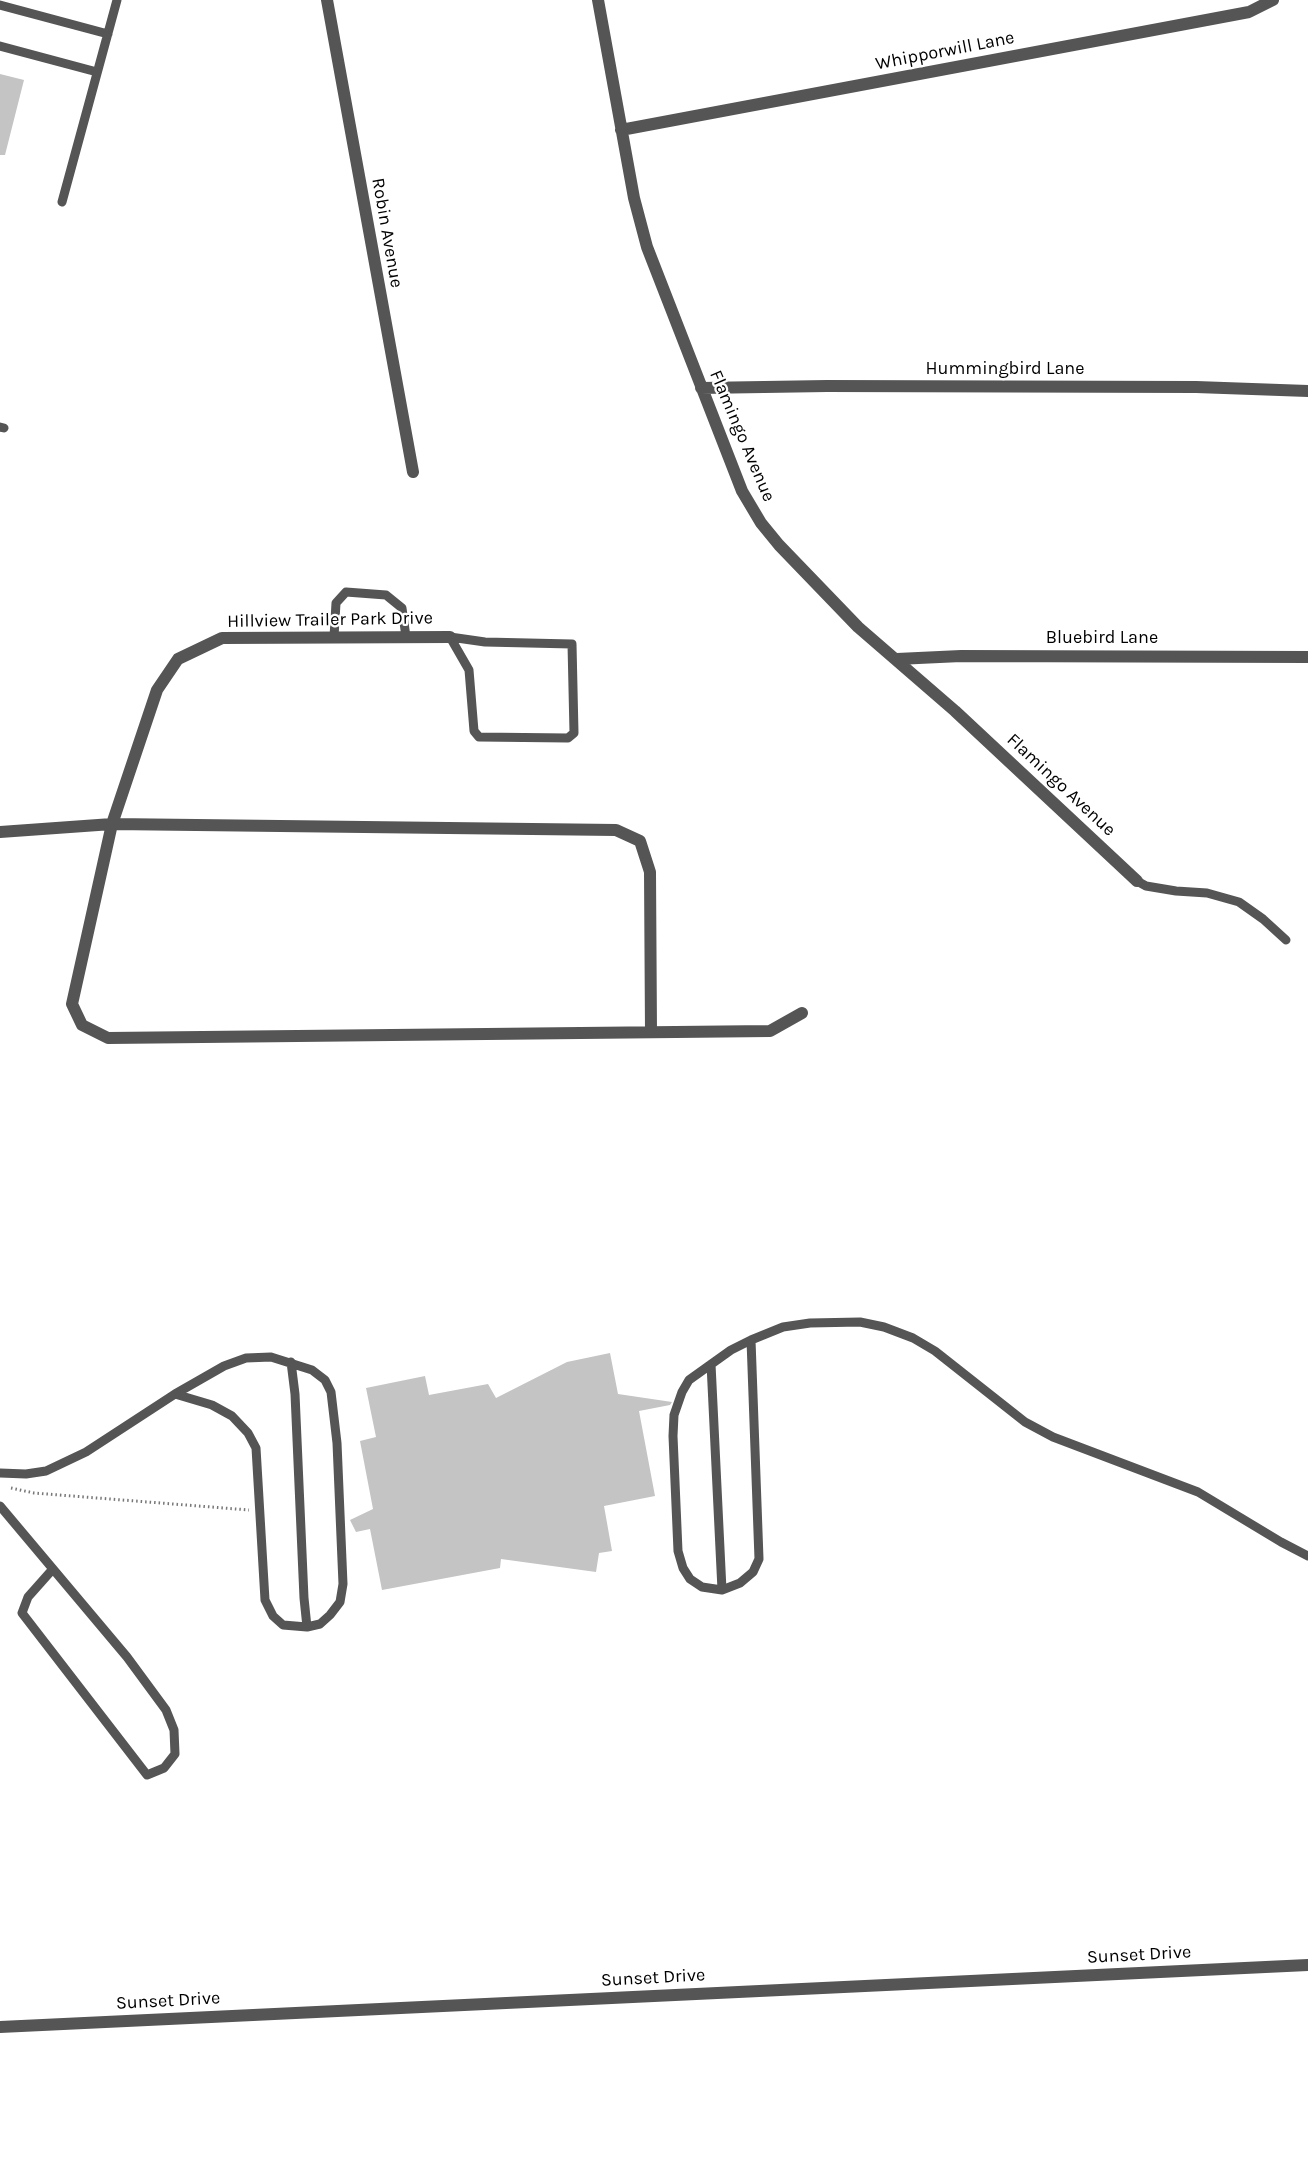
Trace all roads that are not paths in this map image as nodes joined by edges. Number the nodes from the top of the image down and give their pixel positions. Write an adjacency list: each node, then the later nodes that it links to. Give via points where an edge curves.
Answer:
1 (117, 0): 6 (lane)
2 (327, 0): 13 (street, Robin Avenue)
3 (598, 0): 9 (street, Flamingo Avenue)
4 (1273, 0): 9 (street, Whipporwill Lane, via 1249,12)
5 (0, 5): 6 (lane)
6 (108, 34): 8 (lane)
7 (0, 46): 8 (lane)
8 (97, 72): 10 (lane)
9 (621, 130): 11 (street, Flamingo Avenue, via 647,247)
10 (62, 202)
11 (701, 388): 12 (street, Hummingbird Lane, via 1185,387); 18 (street, Flamingo Avenue, via 742,491 761,523 838,608)
12 (1308, 391)
13 (412, 472)
14 (334, 637): 15 (street, Hillview Trailer Park Drive); 15 (lane, via 336,603 346,592 386,595 402,608); 19 (street, Hillview Trailer Park Drive, via 222,638 178,659 157,690)
15 (406, 637): 16 (street, Hillview Trailer Park Drive)
16 (450, 637): 16 (lane, via 469,670 474,731 479,737 568,738 574,733 572,644)
17 (1308, 657): 18 (street, Bluebird Lane)
18 (897, 659): 21 (street, Flamingo Avenue)
19 (112, 824): 20 (street); 24 (street, via 616,830 640,841 650,872); 24 (street, Hillview Trailer Park Drive, via 72,1004 82,1024 108,1038)
20 (0, 832)
21 (1137, 881): 22 (lane, via 1146,886 1207,893 1239,902)
22 (1286, 940)
23 (802, 1013): 24 (street, Hillview Trailer Park Drive, via 770,1031)
24 (651, 1032)
25 (751, 1340): 27 (lane); 31 (lane, via 783,1327 860,1322 913,1338 1026,1422 1053,1437 1198,1492); 33 (lane, via 759,1559 753,1572 740,1583)
26 (291, 1362): 28 (lane, via 271,1357 246,1358); 34 (lane); 34 (lane, via 325,1380 331,1392 337,1443 343,1566 340,1602 320,1624)
27 (711, 1364): 33 (lane); 33 (lane, via 689,1380 674,1415 678,1551 690,1579 702,1587)
28 (175, 1394): 29 (lane, via 86,1452 46,1471); 34 (lane, via 232,1416 248,1433 256,1448 265,1600 283,1625)
29 (0, 1473)
30 (0, 1506): 32 (lane)
31 (1308, 1556)
32 (52, 1570): 32 (lane, via 127,1657 166,1710 174,1730 175,1754 164,1768 147,1775 22,1613 28,1597)
33 (722, 1590)
34 (307, 1626)
35 (1308, 1965): 36 (street, Sunset Drive)
36 (0, 2027)

